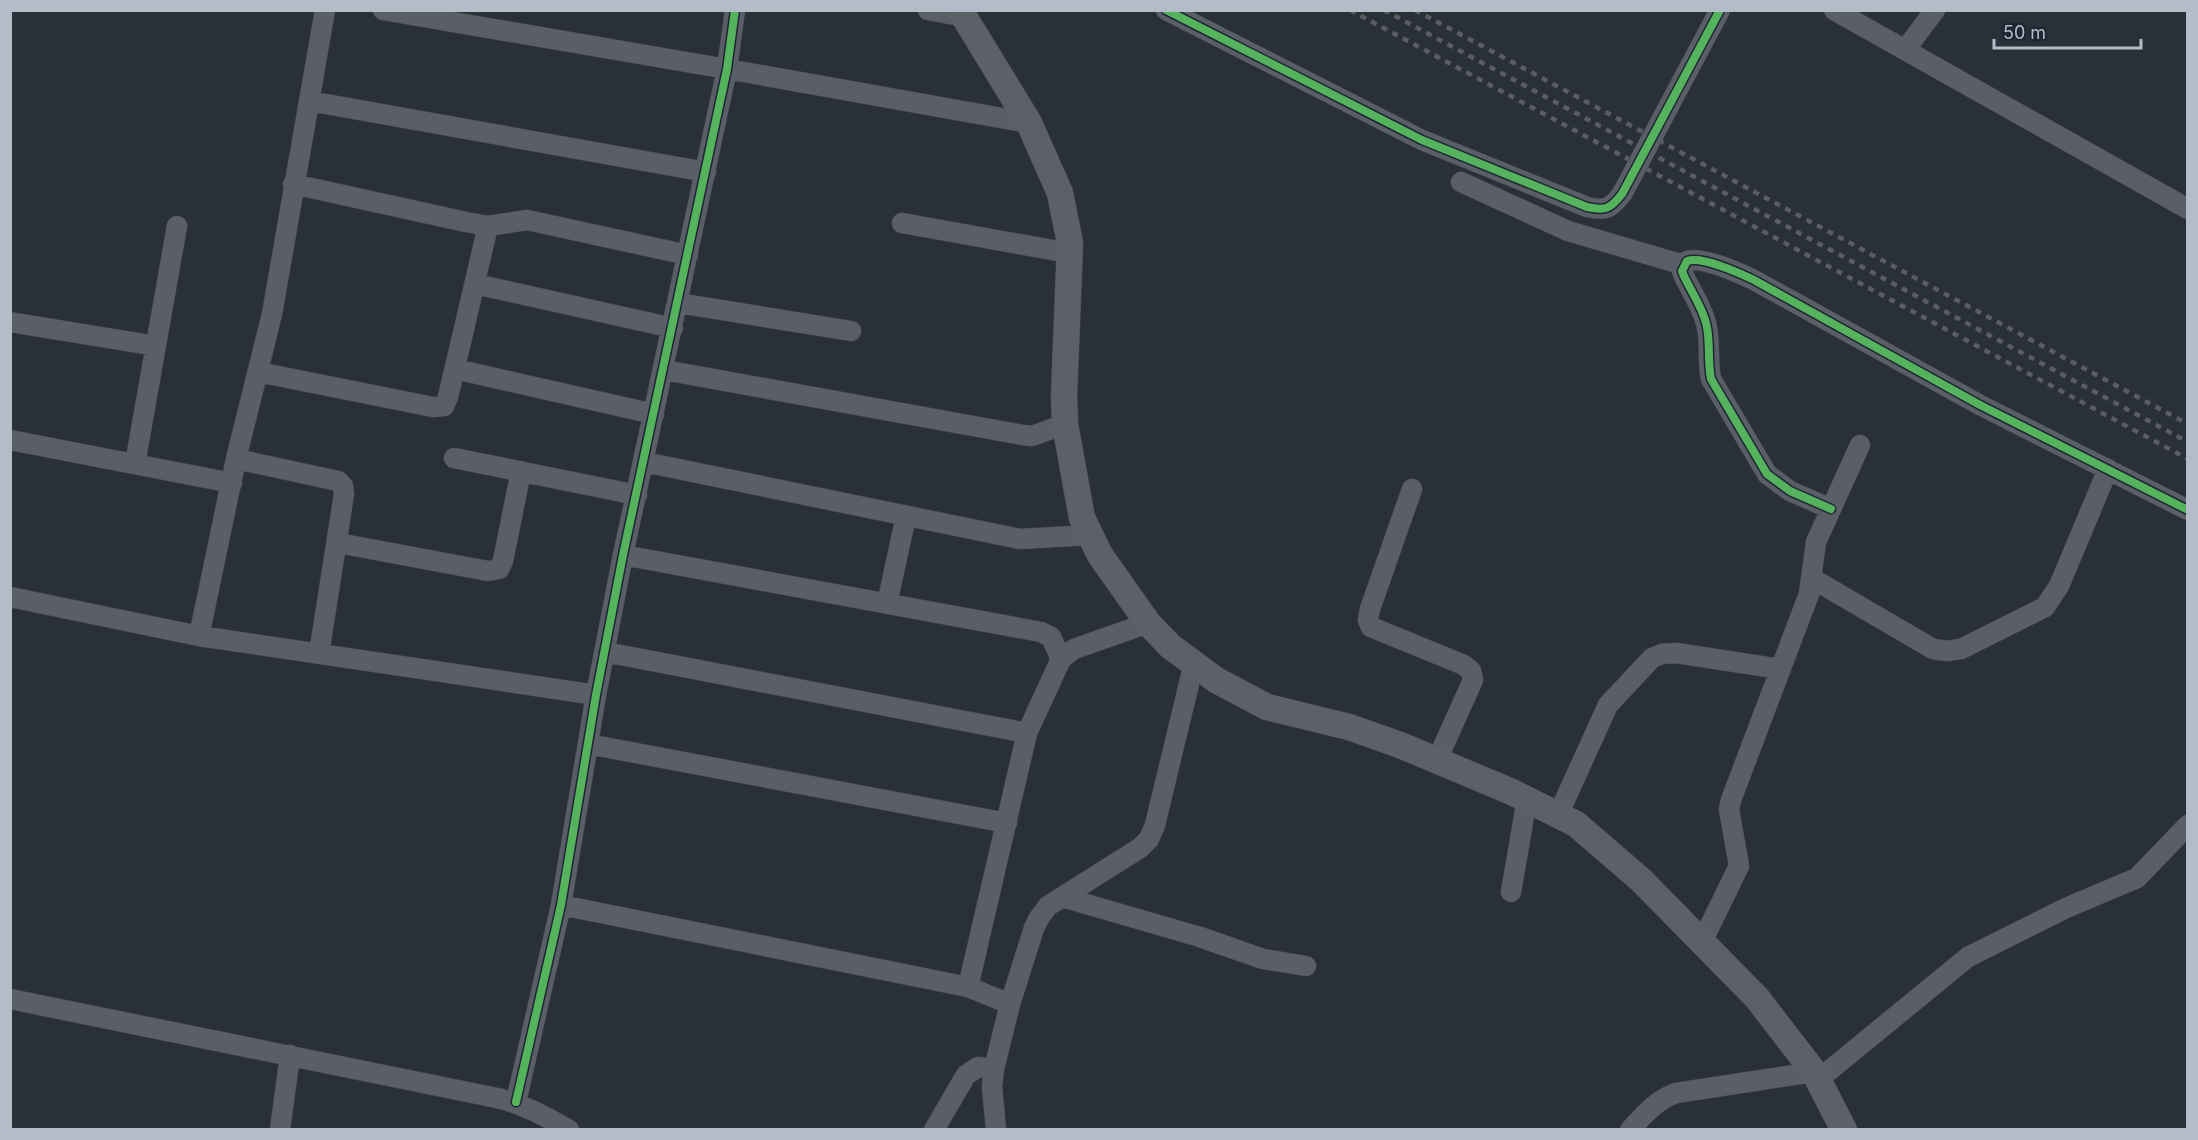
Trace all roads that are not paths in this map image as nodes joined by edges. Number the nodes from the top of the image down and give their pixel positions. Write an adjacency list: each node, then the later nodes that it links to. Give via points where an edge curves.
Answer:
1 (325, 10): 12 (street)
2 (383, 10): 11 (street)
3 (735, 10): 11 (street)
4 (928, 10): 9 (street)
5 (1166, 10): 6 (street, bridge, via 1416,137 1602,210 1622,194)
6 (1720, 10)
7 (1834, 10): 10 (street)
8 (1935, 10): 10 (street)
9 (962, 14): 13 (main road)
10 (1905, 50): 17 (street)
11 (728, 69): 13 (street); 14 (street)
12 (309, 101): 14 (street); 16 (street)
13 (1029, 123): 21 (main road, via 1060,193)
14 (706, 172): 22 (street)
15 (1461, 182): 23 (street, via 1568,231)
16 (293, 184): 20 (street); 32 (street, via 272,314)
17 (2187, 209)
18 (902, 223): 21 (street)
19 (177, 226): 29 (street)
20 (488, 226): 22 (street, via 527,220); 24 (street)
21 (1069, 252): 34 (main road)
22 (688, 255): 25 (street)
23 (1684, 265): 41 (street, via 1692,260 1736,271 1980,405); 46 (street, via 1682,271 1706,321 1711,379 1767,474 1790,492)
24 (475, 285): 27 (street); 30 (street)
25 (678, 303): 27 (street); 28 (street)
26 (10, 322): 29 (street)
27 (673, 328): 31 (street)
28 (851, 331)
29 (156, 346): 40 (street)
30 (455, 369): 32 (street, via 444,406 433,407); 33 (street)
31 (664, 370): 33 (street); 34 (street, via 1023,435 1032,436)
32 (258, 372): 38 (street)
33 (654, 414): 39 (street)
34 (1065, 424): 49 (main road, via 1082,518)
35 (10, 440): 40 (street)
36 (1860, 446): 46 (street)
37 (454, 458): 42 (street)
38 (236, 459): 43 (street); 50 (street, via 338,481 345,494)
39 (644, 462): 45 (street); 48 (street)
40 (135, 464): 43 (street)
41 (2108, 469): 47 (street); 52 (street, via 2059,586 2045,608 1961,649 1933,649)
42 (521, 471): 45 (street); 50 (street, via 499,569 488,571)
43 (232, 483): 56 (street)
44 (1412, 489): 65 (street, via 1368,620 1371,627 1464,665 1470,671 1473,680)
45 (637, 495): 51 (street)
46 (1831, 509): 52 (street, via 1816,542)
47 (2187, 510)
48 (906, 516): 49 (street, via 1020,539); 54 (street)
49 (1090, 535): 55 (main road)
50 (338, 543): 58 (street)
51 (623, 555): 54 (street); 57 (street)
52 (1813, 579): 61 (street)
53 (10, 597): 56 (street)
54 (887, 604): 59 (street, via 1041,632 1051,637)
55 (1148, 623): 59 (street, via 1074,649); 60 (main road)
56 (199, 636): 58 (street)
57 (605, 652): 62 (street); 63 (street)
58 (319, 654): 62 (street)
59 (1061, 659): 63 (street)
60 (1194, 663): 65 (main road, via 1216,680 1267,706 1349,727); 71 (street, via 1149,839)
61 (1781, 669): 67 (street, via 1676,652 1652,658 1608,705); 73 (street, via 1729,809 1739,866)
62 (596, 695): 64 (street)
63 (1027, 733): 68 (street)
64 (588, 744): 68 (street); 72 (street)
65 (1437, 760): 66 (main road)
66 (1527, 799): 67 (main road); 70 (street)
67 (1558, 815): 73 (main road, via 1576,824 1641,880)
68 (1007, 823): 75 (street)
69 (2187, 825): 80 (street, via 2137,878 1968,957)
70 (1511, 892)
71 (1062, 897): 74 (street, via 1263,959); 77 (street, via 1039,918)
72 (561, 905): 75 (street); 81 (street)
73 (1702, 942): 80 (main road, via 1756,998)
74 (1306, 966)
75 (968, 987): 77 (street)
76 (10, 999): 78 (street)
77 (1010, 1004): 79 (street)
78 (291, 1056): 81 (street); 82 (street)
79 (994, 1069): 84 (street, via 978,1067 966,1075); 85 (street)
80 (1817, 1075): 86 (street, via 1669,1095 1653,1105); 87 (main road)
81 (516, 1102): 83 (street)
82 (280, 1130)
83 (568, 1130)
84 (934, 1130)
85 (996, 1130)
86 (1630, 1130)
87 (1844, 1130)

